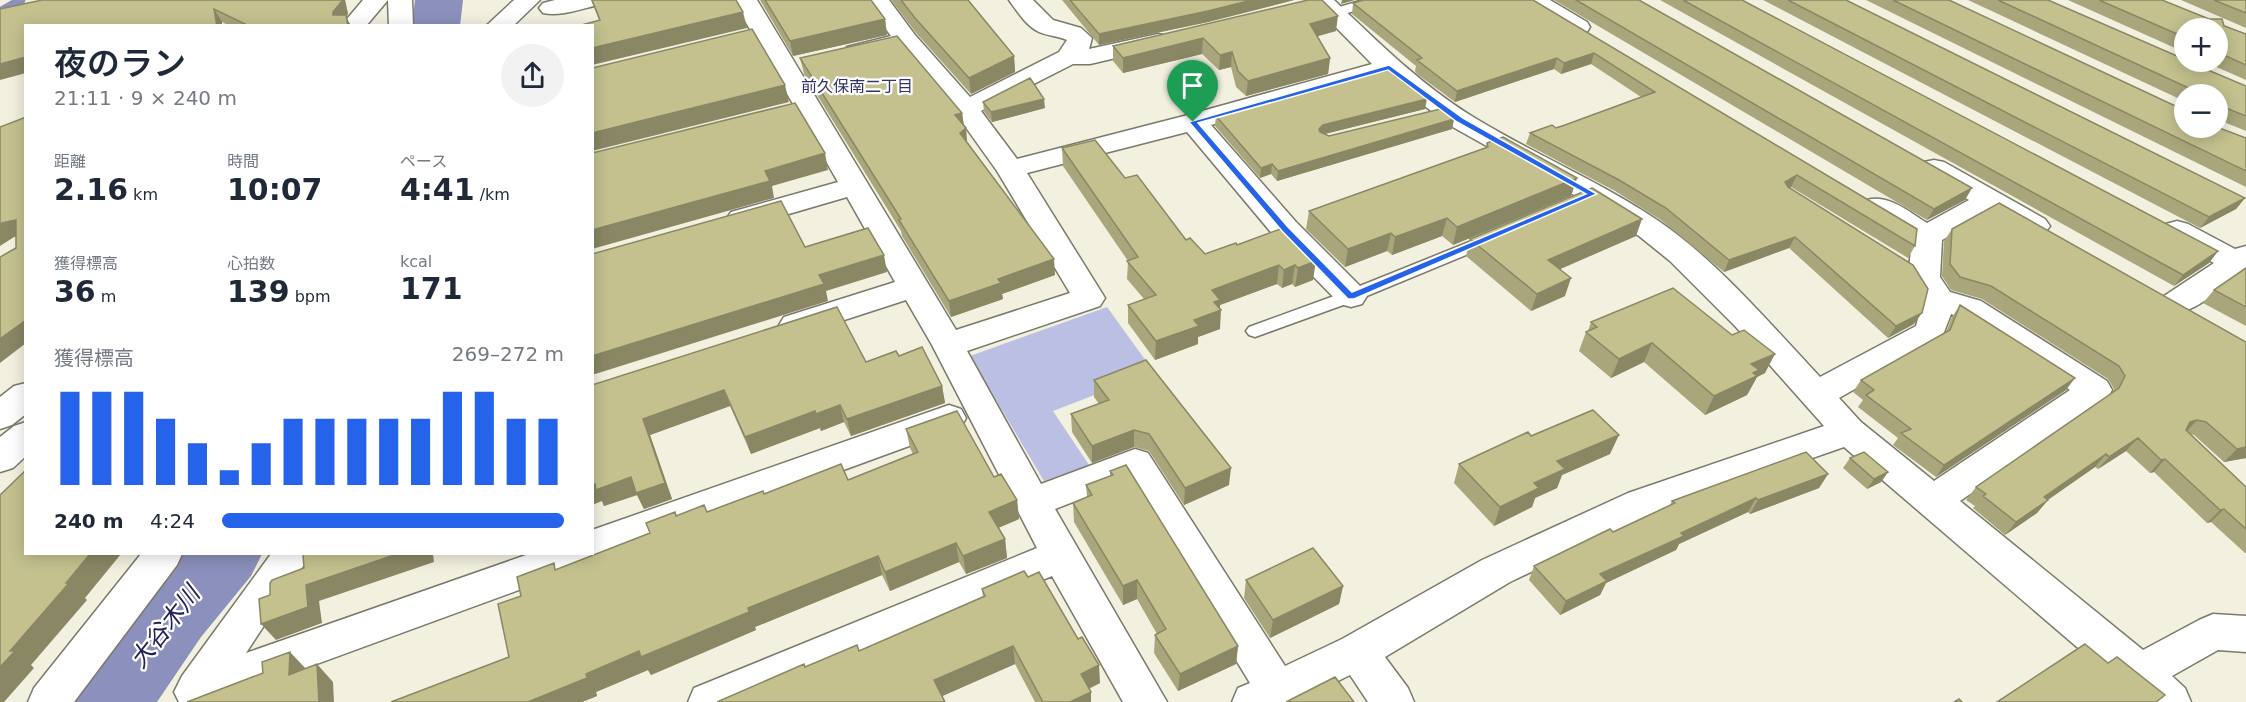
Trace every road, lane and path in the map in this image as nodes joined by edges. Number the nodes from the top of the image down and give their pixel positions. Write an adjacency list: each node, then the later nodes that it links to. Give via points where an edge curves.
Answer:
1 (376, 0): 12 (street)
2 (400, 0): 13 (street)
3 (528, 0): 14 (street)
4 (590, 0): 10 (street)
5 (745, 0): 20 (street, via 752,36)
6 (877, 0): 17 (street)
7 (1021, 0): 19 (street, via 1040,22 1071,30 1080,38)
8 (1376, 0): 11 (lane)
9 (1533, 0): 18 (street)
10 (555, 4): 15 (street)
11 (1319, 6): 21 (street)
12 (355, 24)
13 (400, 24)
14 (500, 24)
15 (533, 24)
16 (1176, 38): 19 (street)
17 (906, 40): 20 (street); 22 (street)
18 (1604, 42)
19 (1068, 57): 22 (street)
20 (807, 63): 26 (street, via 796,110)
21 (1389, 67): 23 (street); 42 (street, via 1436,112 1460,120 1582,199 1650,229 1681,254)
22 (966, 110): 25 (street)
23 (1193, 122): 25 (street); 37 (street, via 1285,229)
24 (1907, 153): 28 (street)
25 (1010, 169): 41 (street, via 1089,298)
26 (854, 186): 30 (street); 36 (street)
27 (1856, 194): 32 (street)
28 (1990, 201): 32 (street); 33 (street)
29 (2151, 218): 34 (street)
30 (718, 225)
31 (1506, 231): 37 (lane)
32 (1927, 236): 35 (street)
33 (2062, 241)
34 (2243, 262): 38 (street, via 2164,298)
35 (1923, 282): 42 (street, via 1930,332); 49 (street, via 2095,390)
36 (914, 287): 40 (street); 41 (street)
37 (1351, 296): 39 (lane)
38 (2205, 321)
39 (1256, 331)
40 (766, 334)
41 (948, 345): 44 (street)
42 (1818, 394): 46 (street)
43 (24, 397): 45 (street)
44 (979, 407): 50 (street); 51 (street)
45 (0, 416)
46 (1849, 431): 49 (street); 57 (street, via 1641,502 1496,571)
47 (24, 440): 48 (street)
48 (11, 474)
49 (1932, 501): 58 (street)
50 (1033, 502): 55 (street); 60 (street, via 1135,463)
51 (594, 545)
52 (162, 555): 61 (street)
53 (291, 555): 59 (street)
54 (570, 555): 59 (street)
55 (1060, 555): 62 (street); 63 (street)
56 (2246, 634): 58 (street, via 2213,632)
57 (1357, 652): 60 (street); 64 (street)
58 (2140, 673): 65 (street)
59 (192, 696)
60 (1265, 696)
61 (49, 702)
62 (708, 702)
63 (1146, 702)
64 (1393, 702)
65 (2170, 702)

